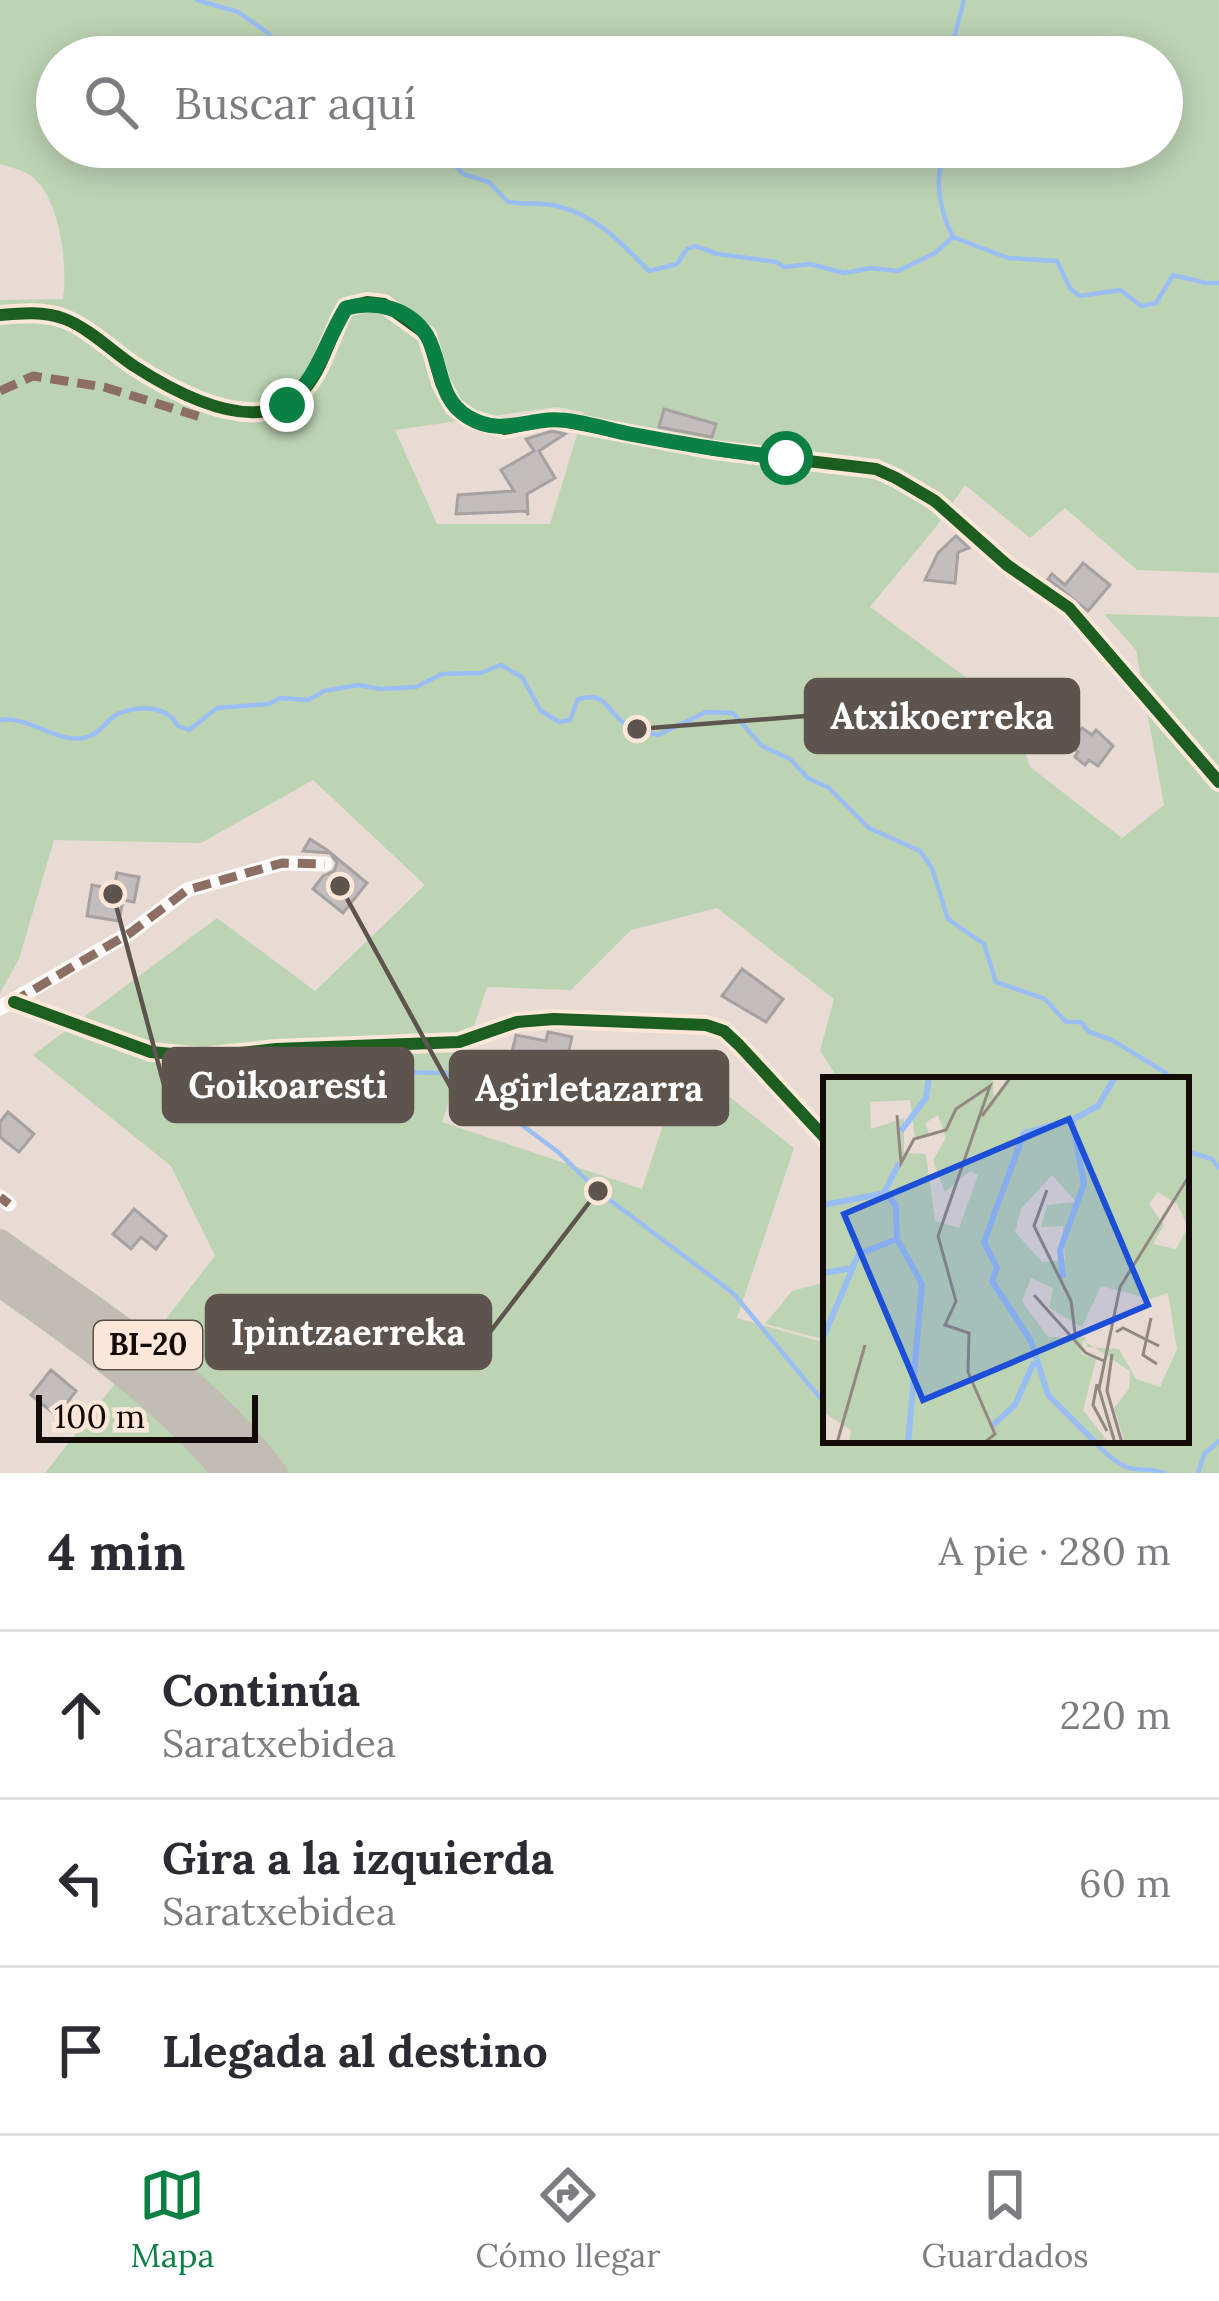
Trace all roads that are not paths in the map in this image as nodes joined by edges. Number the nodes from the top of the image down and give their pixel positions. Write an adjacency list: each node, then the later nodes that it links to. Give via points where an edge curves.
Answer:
1 (0, 315): 2 (street, via 70,321 200,400 264,413 304,389 346,308 383,304 427,334 441,383 471,419 505,429 552,419 876,469 935,501 1069,608)
2 (1219, 782)
3 (325, 864): 4 (street, via 282,862 187,890)
4 (7, 1005): 5 (street, via 152,1052 202,1057 460,1042 554,1019 706,1025 739,1045)
5 (823, 1136)
6 (0, 1240): 11 (main road, BI-20, via 167,1360)
7 (0, 1262): 10 (main road, BI-20, via 178,1394)
8 (0, 1285): 9 (main road, via 162,1407)
9 (224, 1473)
10 (250, 1473)
11 (276, 1473)

